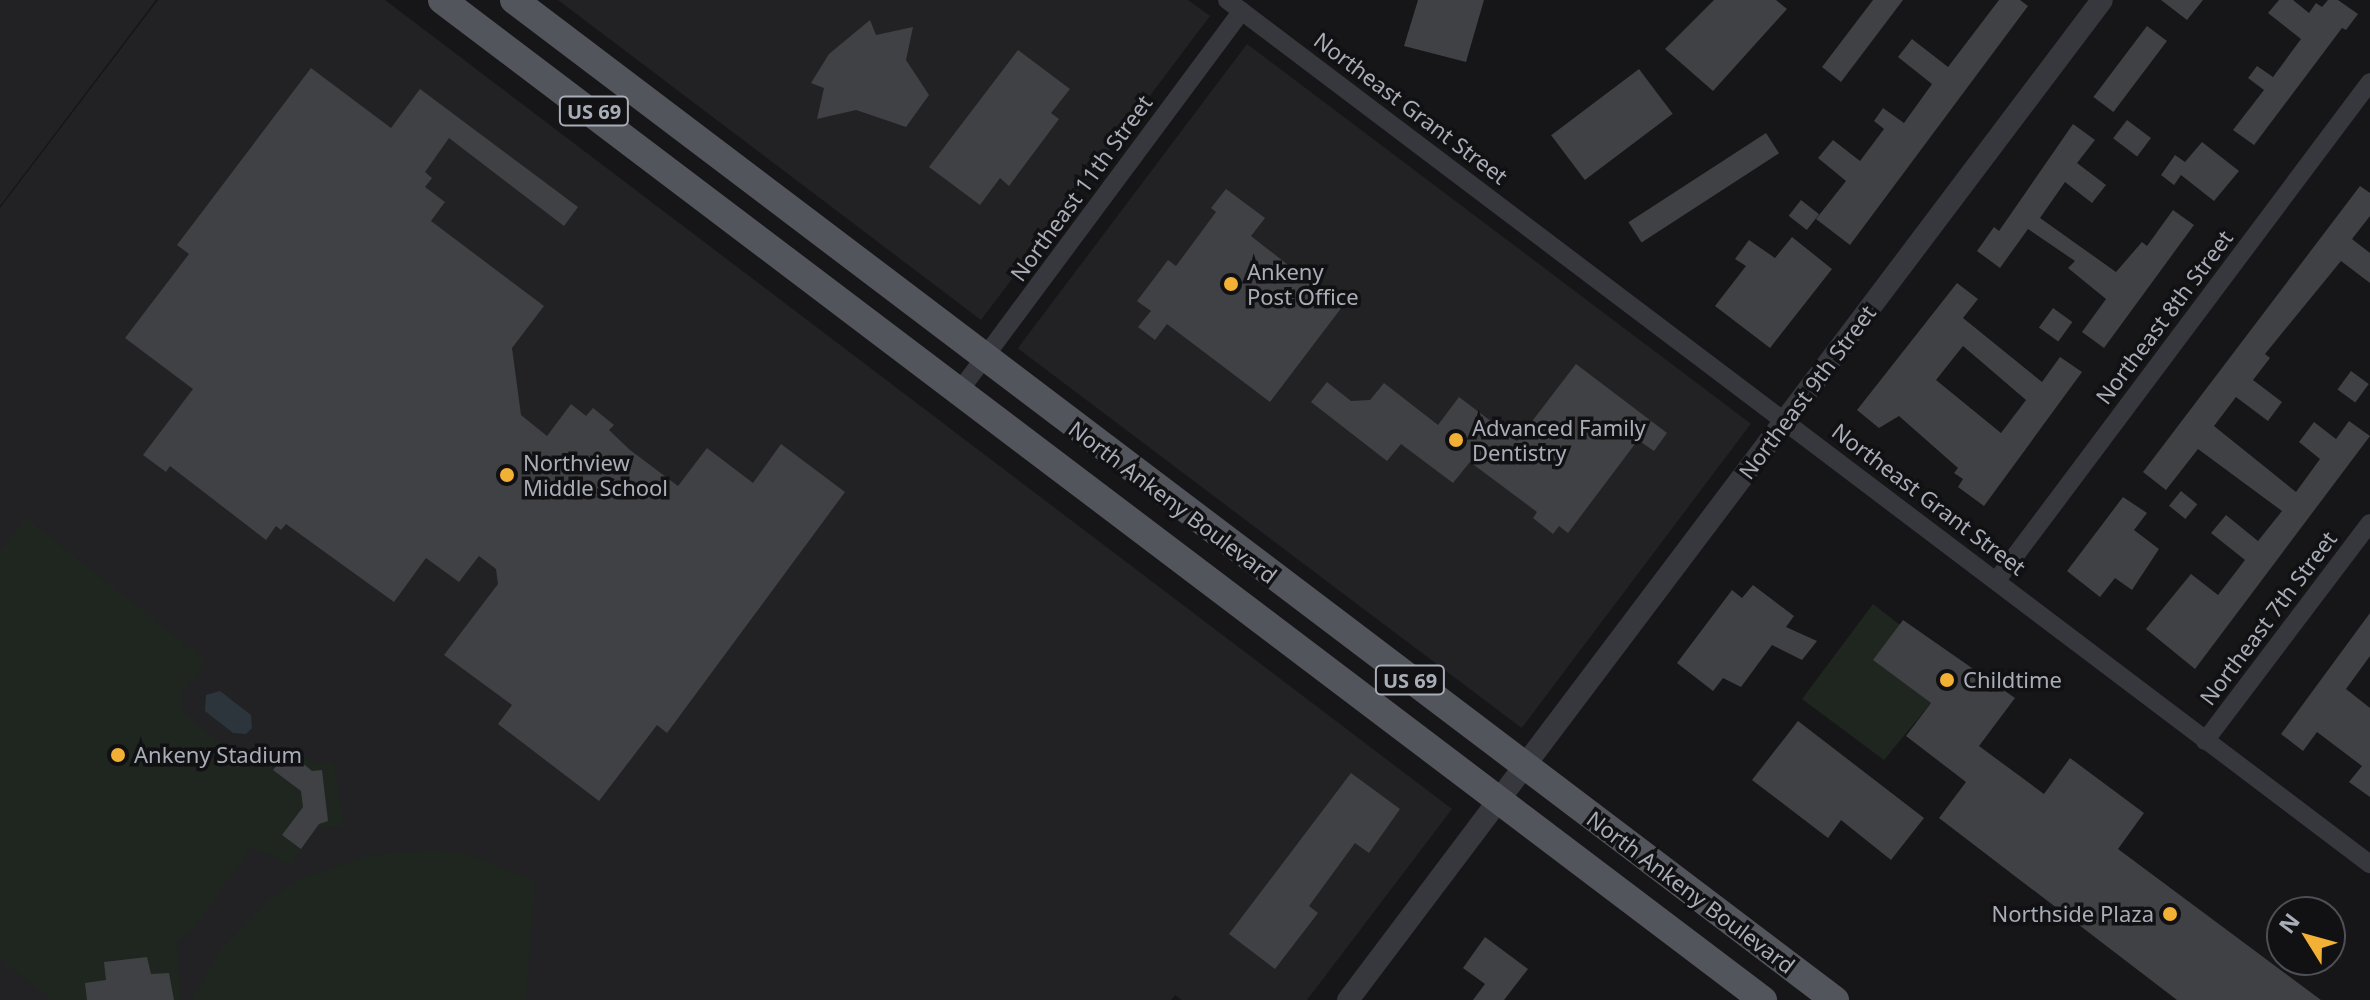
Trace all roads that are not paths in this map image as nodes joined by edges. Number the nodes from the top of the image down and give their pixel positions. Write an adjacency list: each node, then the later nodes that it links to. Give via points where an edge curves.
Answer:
1 (442, 0): 7 (main road, North Ankeny Boulevard / US 69, via 640,145)
2 (514, 0): 6 (main road, North Ankeny Boulevard / US 69)
3 (2102, 0): 8 (street, Northeast 9th Street)
4 (1235, 6): 6 (street, Northeast 11th Street); 8 (street, Northeast Grant Street)
5 (2370, 82): 10 (street, Northeast 8th Street)
6 (984, 360): 7 (street, Northeast 11th Street); 12 (main road, North Ankeny Boulevard / US 69)
7 (958, 393): 12 (main road, North Ankeny Boulevard / US 69)
8 (1786, 421): 10 (street, Northeast Grant Street); 12 (street, Northeast 9th Street)
9 (2370, 523): 11 (street, Northeast 7th Street)
10 (1997, 580): 11 (street, Northeast Grant Street)
11 (2205, 741): 13 (street, Northeast Grant Street)
12 (1510, 783): 14 (street, Northeast 9th Street); 15 (main road, North Ankeny Boulevard / US 69); 16 (main road, North Ankeny Boulevard / US 69)
13 (2370, 864)
14 (1348, 1000)
15 (1763, 1000)
16 (1835, 1000)

